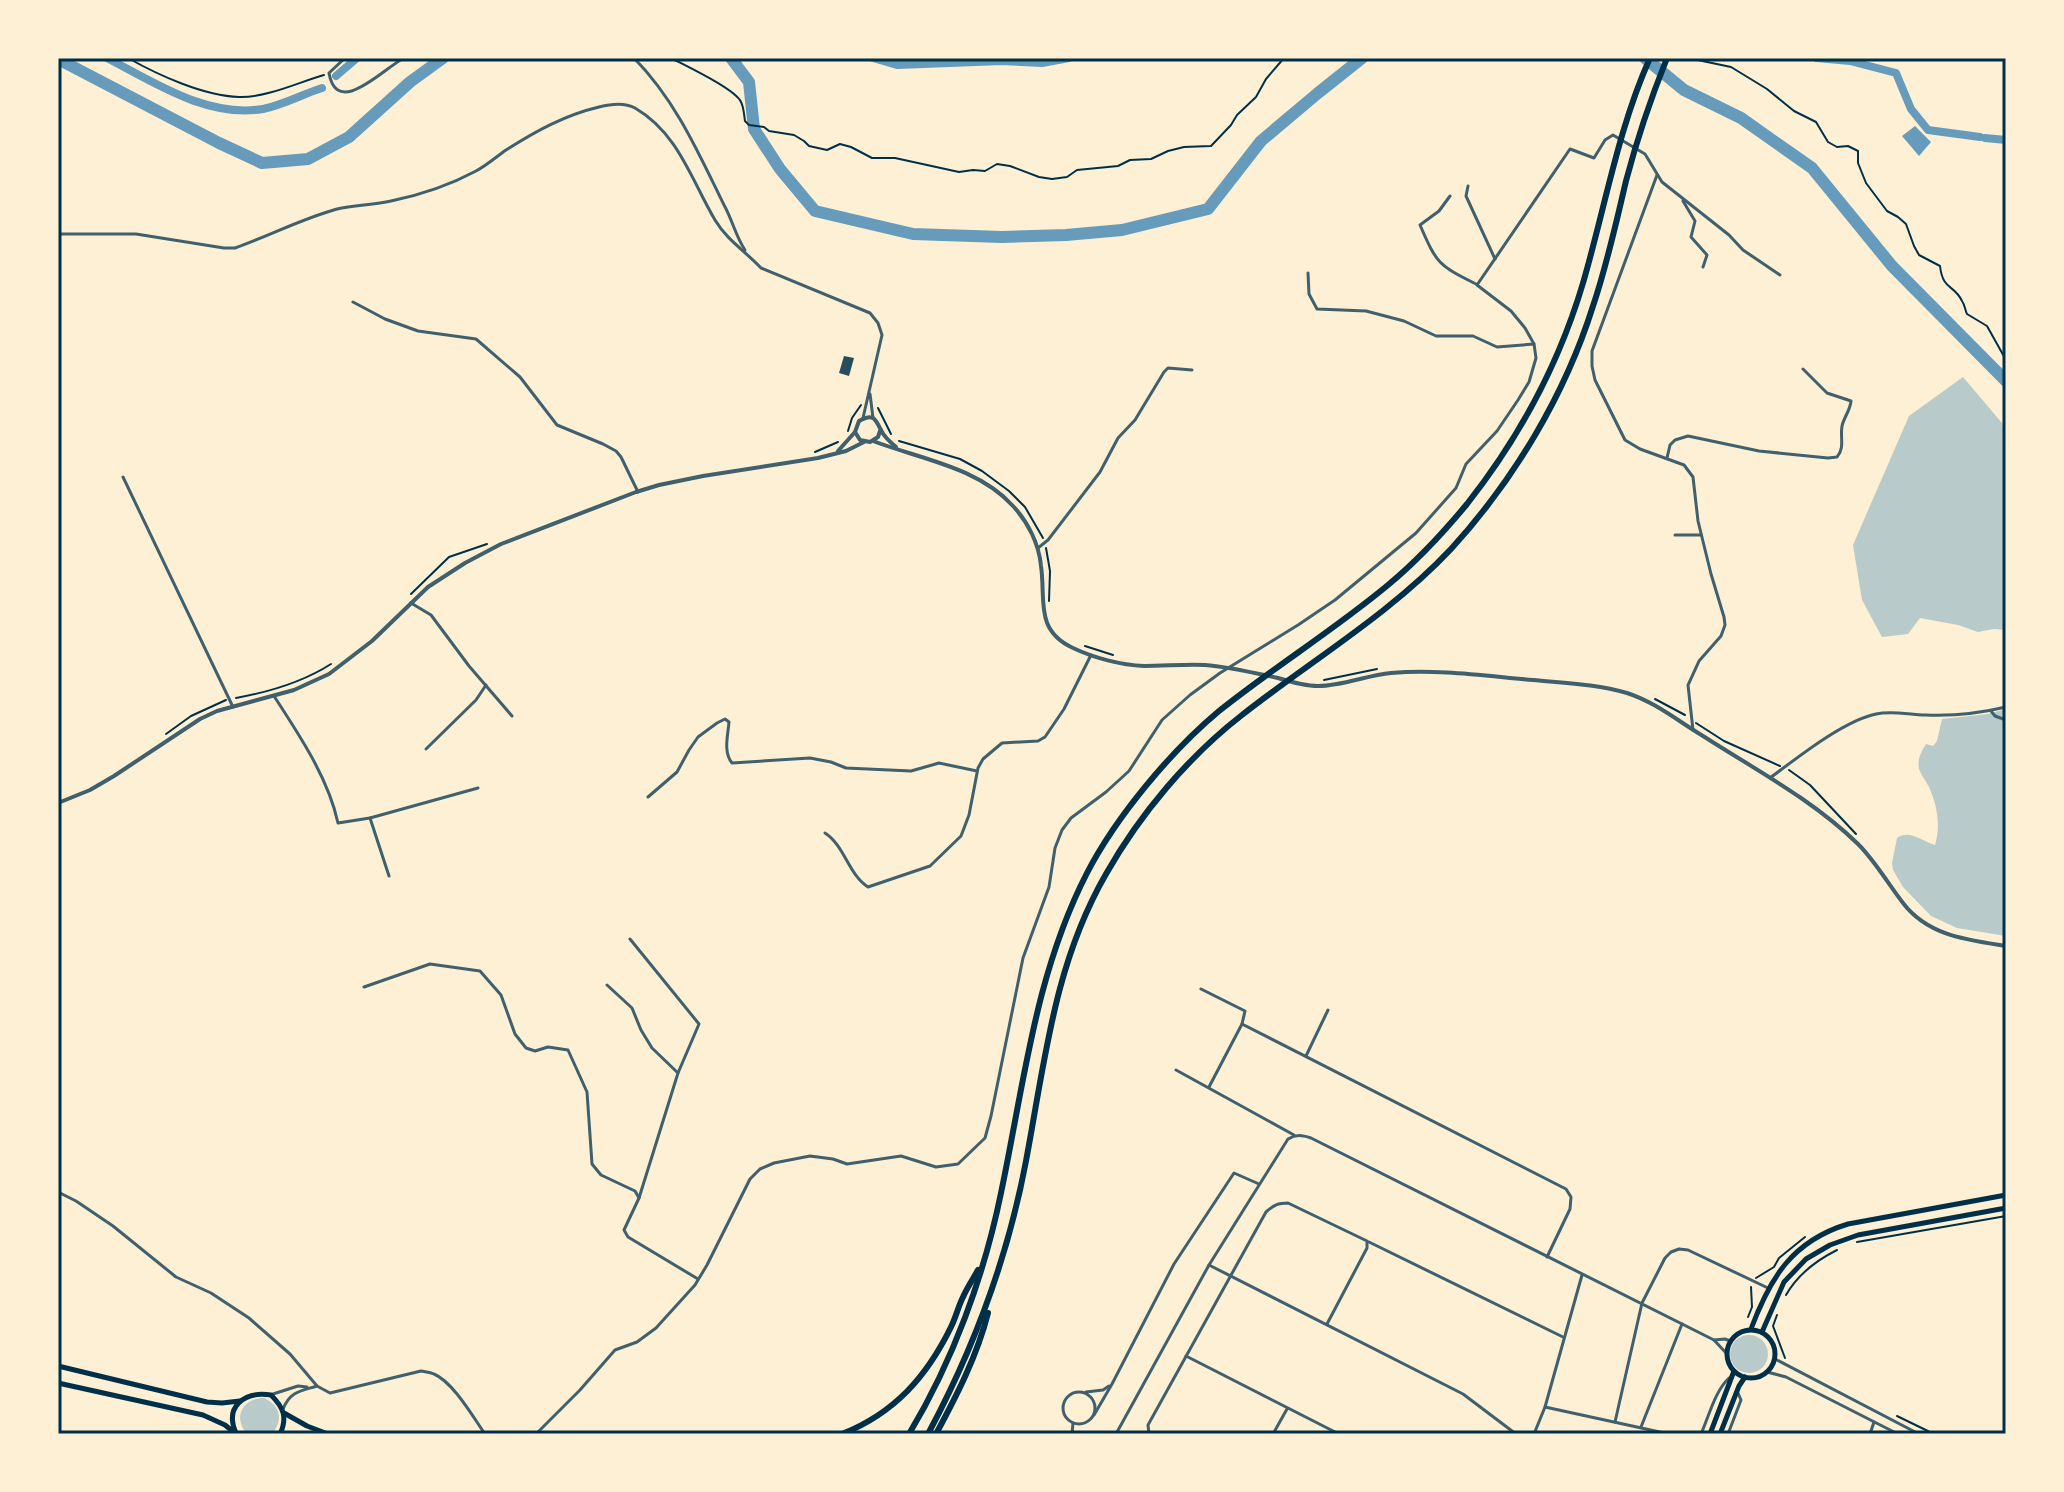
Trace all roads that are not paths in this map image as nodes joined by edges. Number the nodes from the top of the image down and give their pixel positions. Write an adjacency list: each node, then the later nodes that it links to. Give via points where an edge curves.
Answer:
1 (345, 58): 2 (street, via 329,73 336,89 347,93)
2 (404, 58)
3 (634, 58): 11 (street, via 683,124)
4 (1650, 58): 75 (highway, via 1567,331 1508,446 1419,557 1189,739 1133,803 1088,871 1041,990)
5 (1667, 58): 77 (highway, via 1577,353 1524,454 1433,567 1216,738 1124,843 1086,910 1054,1005 1026,1161)
6 (1657, 175): 9 (street); 12 (street, via 1645,154 1613,135 1594,158 1570,149); 30 (street, via 1592,351 1592,366 1625,440)
7 (1468, 186): 12 (street, via 1466,196)
8 (1450, 196): 16 (street, via 1420,225 1444,268)
9 (1683, 200): 13 (street, via 1695,221 1691,237 1707,255); 15 (street)
10 (58, 234): 11 (street, via 136,234 235,248 310,217 451,183 560,119 612,104 631,106 670,138 715,220)
11 (750, 256): 21 (street, via 761,268 870,313 878,323 882,335)
12 (1495, 259): 16 (street)
13 (1703, 267)
14 (1308, 273): 18 (street, via 1309,294 1317,309 1366,311 1436,336 1473,336 1497,347)
15 (1780, 275)
16 (1477, 285): 18 (street, via 1511,311)
17 (353, 302): 32 (street, via 418,331 476,339 520,377 557,425 616,451)
18 (1534, 344): 38 (street, via 1529,382 1497,431 1466,464 1440,508 1335,600)
19 (1803, 369): 30 (street, via 1827,393 1851,401 1837,457 1759,451 1688,436 1670,445)
20 (1192, 370): 35 (street, via 1164,372 1100,472)
21 (868, 404): 22 (street); 23 (street)
22 (862, 418): 23 (street); 25 (street)
23 (873, 418): 24 (street)
24 (880, 431): 26 (street); 28 (street)
25 (855, 432): 27 (street); 29 (street)
26 (873, 441): 27 (street); 28 (street)
27 (864, 442): 29 (street)
28 (900, 450): 35 (street, via 991,488 1014,506)
29 (836, 453): 32 (street)
30 (1667, 458): 34 (street, via 1684,465 1693,477)
31 (123, 477): 41 (street)
32 (638, 492): 36 (street, via 501,544 446,574)
33 (1675, 535): 34 (street)
34 (1701, 535): 46 (street, via 1725,625 1691,675)
35 (1037, 548): 37 (street, via 1046,624 1070,647)
36 (411, 603): 39 (street, via 431,615); 40 (street, via 340,666)
37 (1091, 655): 38 (street, via 1141,666); 48 (street, via 1045,737 1002,743 983,759)
38 (1231, 667): 46 (street, via 1318,686 1414,672 1577,684 1638,697); 80 (street, via 1162,720 1129,771 1062,830 1049,887 1023,958 985,1138 958,1164 936,1167 901,1156 847,1164 810,1156 760,1169)
39 (486, 685): 44 (street); 47 (street)
40 (274, 696): 41 (street); 53 (street, via 313,759 338,823)
41 (233, 707): 52 (street, via 200,719 114,776)
42 (2006, 707): 43 (street)
43 (1991, 711): 45 (street); 49 (street, via 1873,714)
44 (512, 716)
45 (2006, 720)
46 (1693, 731): 49 (street)
47 (426, 749)
48 (978, 771): 51 (street, via 939,763 911,771 846,768 810,758 732,763 725,719 698,737 677,772); 54 (street, via 961,836 930,866 868,887)
49 (1770, 778): 57 (street, via 1858,845 1920,921 1943,933)
50 (478, 788): 53 (street)
51 (648, 797)
52 (58, 803)
53 (370, 818): 55 (street)
54 (825, 833)
55 (389, 876)
56 (630, 939): 65 (street, via 699,1024)
57 (2006, 946)
58 (607, 985): 65 (street, via 632,1008 652,1048)
59 (364, 987): 71 (street, via 430,964 480,971 501,995 526,1048 568,1050 587,1092 592,1164)
60 (1201, 989): 62 (street, via 1245,1011)
61 (1328, 1010): 63 (street)
62 (1242, 1024): 63 (street); 66 (street)
63 (1306, 1056): 74 (street, via 1570,1193 1570,1209)
64 (1176, 1070): 66 (street)
65 (678, 1073): 71 (street)
66 (1209, 1087): 67 (street)
67 (1294, 1135): 68 (street); 74 (street, via 1311,1138)
68 (1259, 1184): 76 (street); 98 (street, via 1234,1173 1174,1264)
69 (58, 1192): 99 (street, via 113,1226 176,1277 249,1318)
70 (2006, 1195): 81 (main road, via 1835,1228 1810,1241)
71 (639, 1198): 80 (street, via 624,1230 628,1237)
72 (2006, 1208): 86 (main road, via 1858,1235 1830,1245 1806,1259 1784,1282)
73 (1367, 1241): 79 (street, via 1279,1203 1266,1212); 83 (street); 87 (street)
74 (1547, 1257): 78 (street)
75 (984, 1260): 118 (highway, via 919,1380 886,1409); 119 (highway, via 934,1389)
76 (1209, 1265): 79 (street); 123 (street)
77 (1000, 1266): 120 (highway, via 967,1356); 121 (highway, via 970,1369)
78 (1582, 1275): 82 (street); 87 (street)
79 (1232, 1276): 83 (street); 91 (street)
80 (698, 1279): 117 (street, via 656,1328 615,1350)
81 (1768, 1288): 82 (street, via 1679,1249 1665,1258); 85 (main road)
82 (1642, 1303): 84 (street); 109 (street)
83 (1327, 1324): 127 (street, via 1463,1394)
84 (1682, 1324): 88 (street); 112 (street)
85 (1751, 1329): 86 (main road); 89 (main road)
86 (1762, 1332): 92 (main road, via 1775,1348)
87 (1563, 1337): 105 (street)
88 (1714, 1340): 89 (street); 90 (street)
89 (1730, 1341): 90 (main road)
90 (1727, 1354): 95 (main road)
91 (1186, 1356): 106 (street); 124 (street, via 1148,1425)
92 (1775, 1359): 94 (main road); 136 (street)
93 (58, 1366): 104 (main road, via 207,1402)
94 (1767, 1372): 96 (main road); 110 (street)
95 (1733, 1373): 96 (main road); 130 (street, via 1720,1389); 131 (main road)
96 (1745, 1377): 101 (main road)
97 (58, 1383): 113 (main road, via 203,1415)
98 (1112, 1384): 102 (street); 108 (street)
99 (317, 1386): 100 (street); 116 (street, via 330,1393 421,1371 436,1374)
100 (311, 1388): 103 (street, via 298,1386); 107 (street, via 295,1392)
101 (1737, 1390): 132 (main road); 133 (street, via 1741,1400)
102 (1084, 1392): 108 (street, via 1093,1399); 111 (street, via 1074,1392 1064,1402 1065,1417)
103 (271, 1395): 104 (main road, via 255,1394); 107 (main road)
104 (240, 1401): 113 (main road, via 232,1416)
105 (1545, 1407): 109 (street); 128 (street)
106 (1288, 1408): 125 (street); 126 (street)
107 (284, 1411): 114 (main road); 115 (main road)
108 (1094, 1415): 111 (street, via 1083,1424)
109 (1615, 1422): 112 (street)
110 (1874, 1422): 134 (street); 135 (street)
111 (1073, 1423): 122 (street)
112 (1641, 1427): 129 (street)
113 (236, 1434)
114 (280, 1434)
115 (328, 1434)
116 (485, 1434)
117 (536, 1434)
118 (842, 1434)
119 (909, 1434)
120 (928, 1434)
121 (936, 1434)
122 (1072, 1434)
123 (1116, 1434)
124 (1149, 1434)
125 (1273, 1434)
126 (1339, 1434)
127 (1516, 1434)
128 (1534, 1434)
129 (1669, 1434)
130 (1701, 1434)
131 (1710, 1434)
132 (1720, 1434)
133 (1728, 1434)
134 (1870, 1434)
135 (1898, 1434)
136 (1919, 1434)

